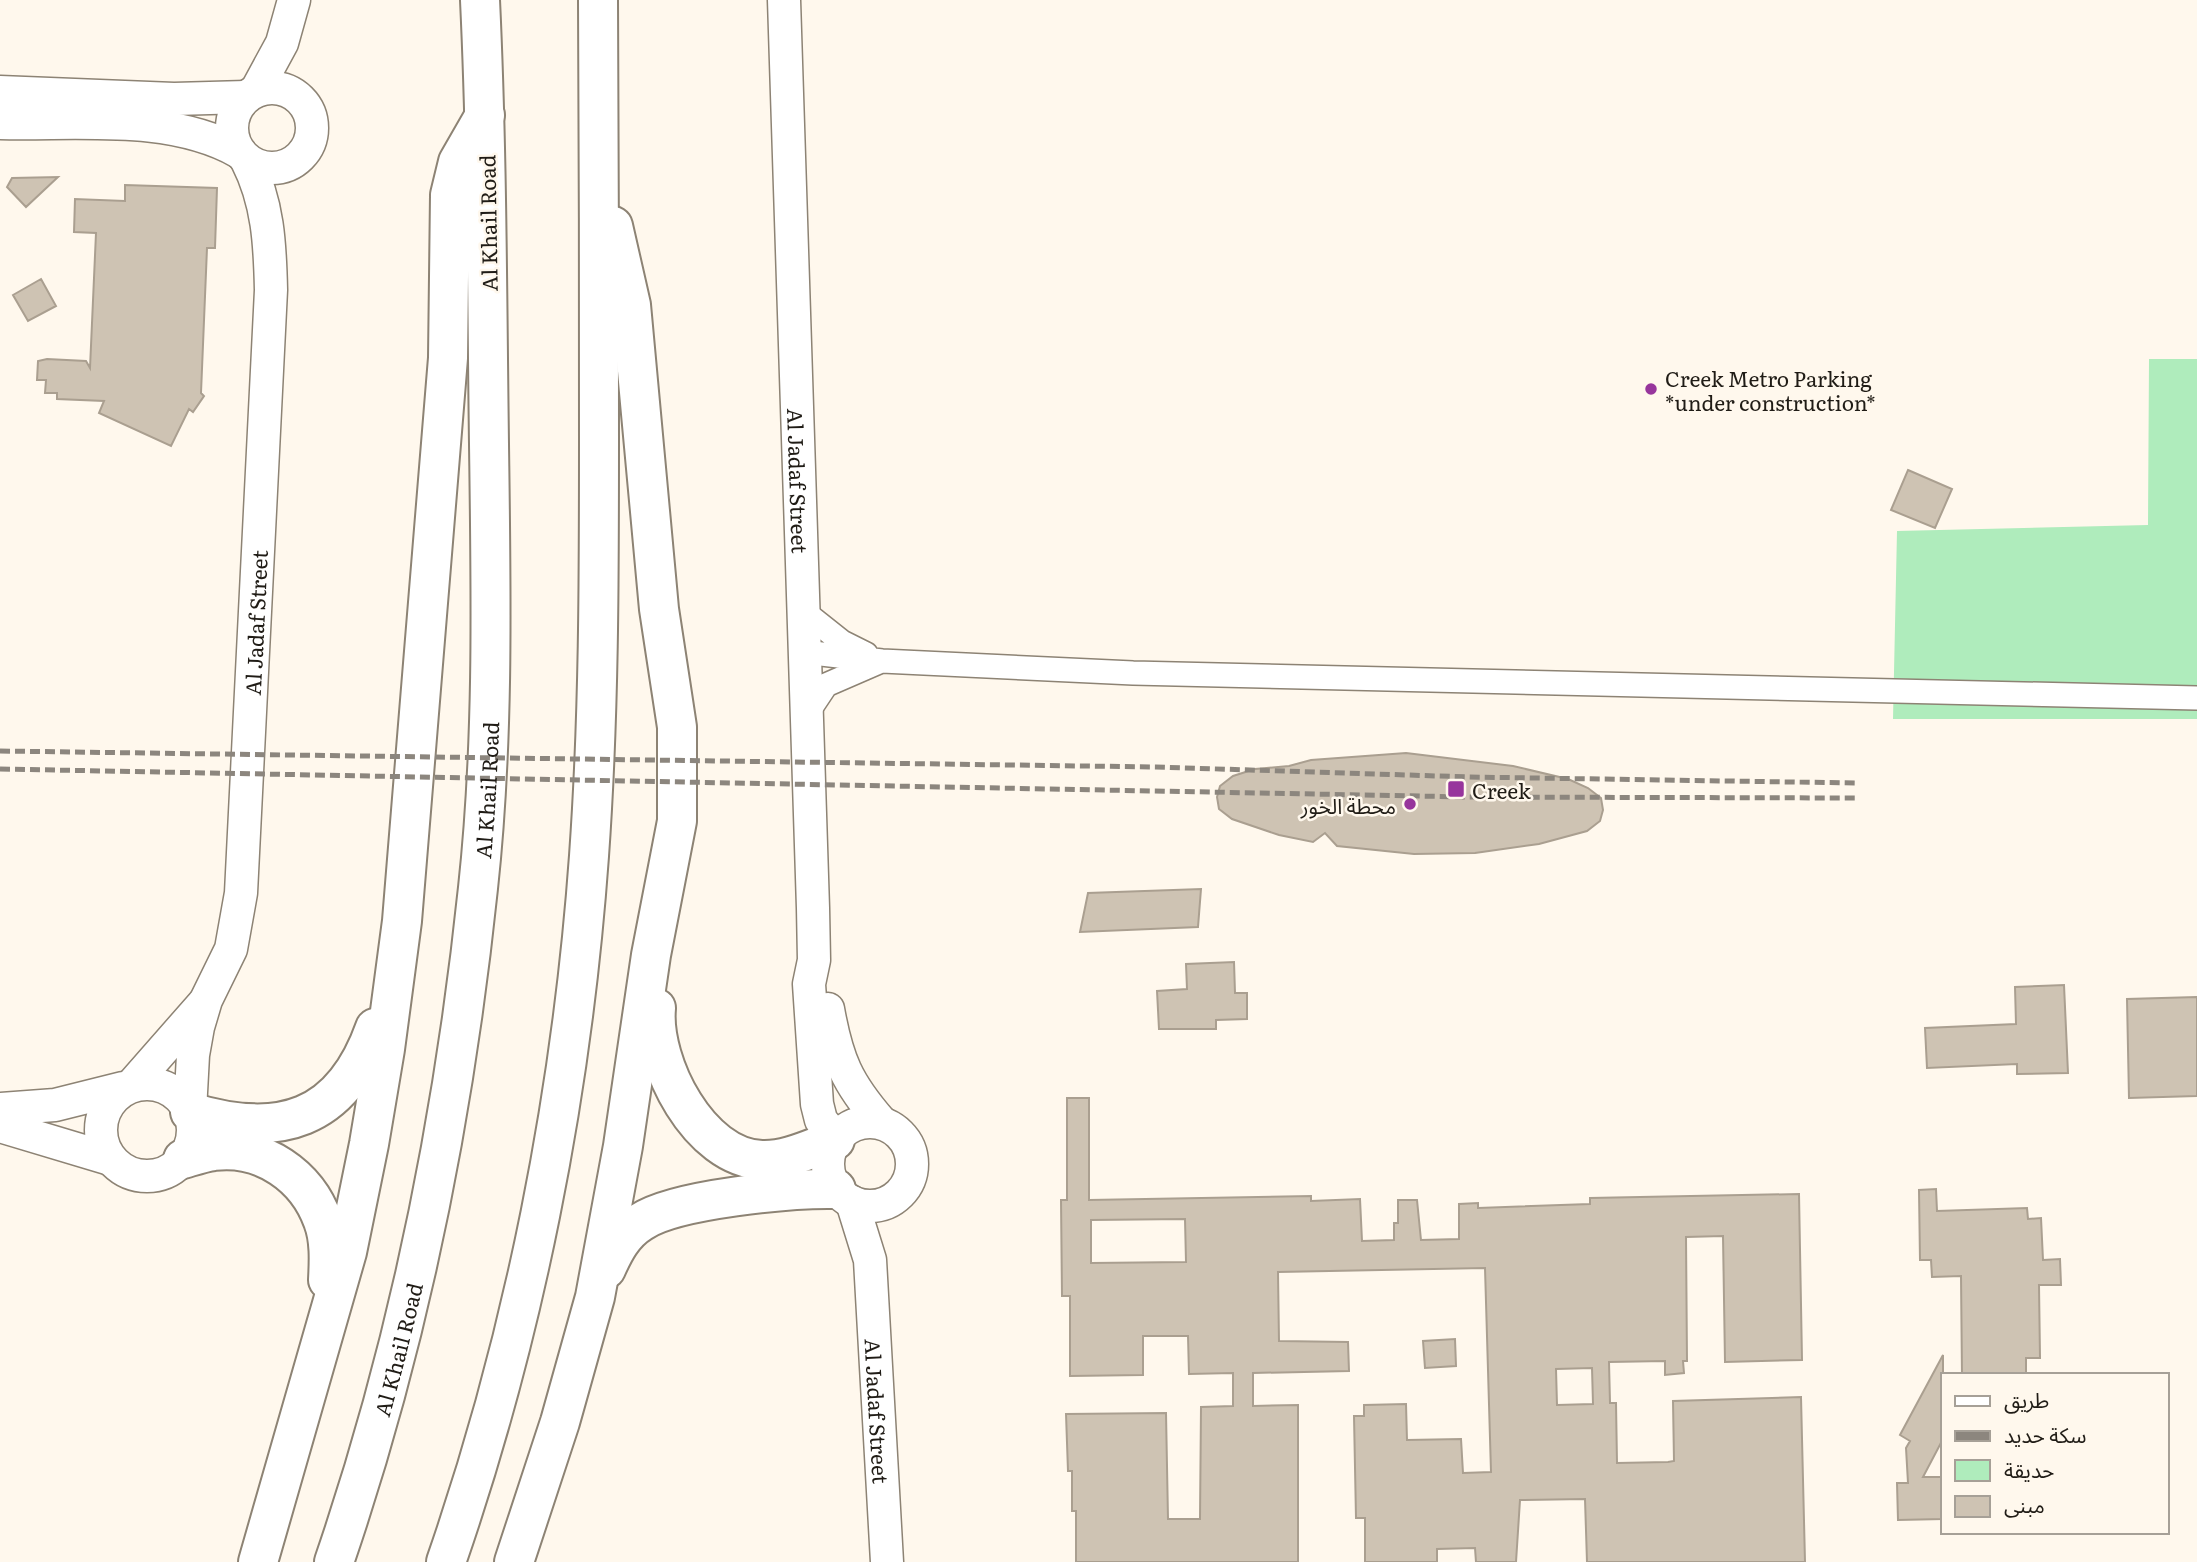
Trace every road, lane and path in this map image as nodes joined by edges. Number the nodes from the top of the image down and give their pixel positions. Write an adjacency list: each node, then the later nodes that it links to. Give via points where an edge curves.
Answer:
1 (480, 0): 8 (highway, Al Khail Road)
2 (598, 0): 12 (highway)
3 (784, 0): 14 (street, Al Jadaf Street)
4 (291, 13): 6 (street, via 266,77); 7 (street, via 293,66)
5 (0, 92): 6 (street, via 174,99)
6 (251, 94): 7 (street, via 282,89); 10 (street, via 233,117 233,142)
7 (304, 104): 11 (street, via 312,130 309,143)
8 (485, 115): 20 (highway, via 458,162 450,195 448,358); 37 (highway, Al Khail Road, via 491,585 479,884 461,1036 436,1187 402,1336)
9 (0, 123): 10 (street, via 169,127 207,137)
10 (243, 157): 11 (street, via 261,168); 13 (street, Al Jadaf Street, via 262,198)
11 (292, 164): 13 (street, Al Jadaf Street)
12 (599, 177): 19 (highway, via 631,305 659,609 677,727 677,821); 38 (highway, via 596,722 589,860 574,997 554,1133 527,1268 494,1402)
13 (270, 239): 22 (street, Al Jadaf Street, via 241,893 231,949)
14 (803, 611): 15 (street, via 842,642); 16 (street, Al Jadaf Street)
15 (882, 661): 16 (street); 17 (street, via 1133,673); 18 (street, via 826,685)
16 (804, 662): 18 (street, Al Jadaf Street)
17 (2197, 698)
18 (806, 715): 21 (street, Al Jadaf Street)
19 (666, 887): 28 (highway, via 656,1034 666,1072 685,1106 713,1136 750,1159 782,1158); 34 (highway)
20 (402, 921): 25 (highway, via 366,1054 331,1098 298,1116 252,1126); 35 (highway, via 369,1144)
21 (814, 960): 26 (street, Al Jadaf Street, via 838,1060 850,1085); 28 (street, Al Jadaf Street, via 808,984 817,1104 821,1120)
22 (206, 1000): 23 (street, Al Jadaf Street); 25 (street, Al Jadaf Street, via 192,1055)
23 (127, 1087): 24 (street, via 55,1105); 25 (street, via 158,1085 182,1099); 29 (street, via 103,1113 102,1145)
24 (0, 1109)
25 (190, 1112): 30 (street, via 192,1137)
26 (881, 1122): 28 (street, via 851,1126); 32 (street, Al Jadaf Street, via 907,1142 912,1165 905,1188)
27 (0, 1126): 29 (street)
28 (835, 1139): 31 (street, via 828,1170)
29 (110, 1159): 30 (street, via 138,1176 155,1176)
30 (183, 1159): 35 (highway, via 214,1151 249,1152 284,1167 308,1192 324,1222 329,1254)
31 (844, 1196): 32 (street, via 870,1206); 33 (street); 34 (highway, via 777,1190 653,1215 621,1241)
32 (889, 1202): 33 (street, Al Jadaf Street)
33 (870, 1260): 40 (street, Al Jadaf Street)
34 (594, 1297): 39 (highway, via 560,1422)
35 (320, 1344): 36 (highway)
36 (258, 1562)
37 (334, 1562)
38 (446, 1562)
39 (514, 1562)
40 (887, 1562)

